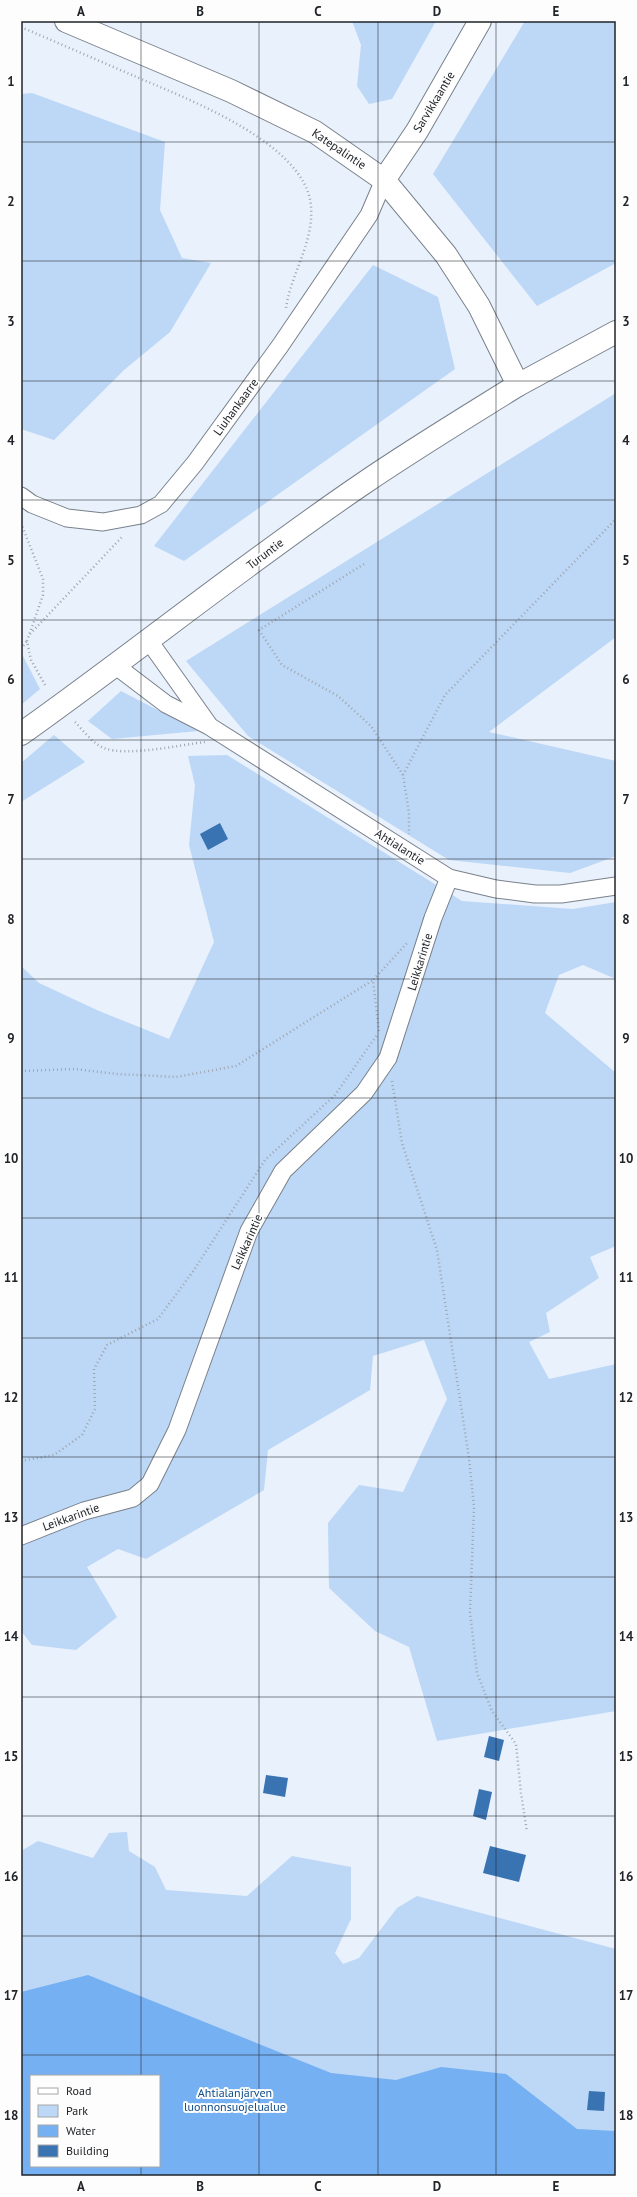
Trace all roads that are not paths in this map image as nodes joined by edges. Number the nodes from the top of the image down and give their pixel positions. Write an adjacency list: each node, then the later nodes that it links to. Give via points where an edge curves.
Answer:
1 (66, 21): 3 (main road, Katepalintie, via 231,91 315,132)
2 (480, 21): 3 (main road, Sarvikkaantie, via 417,131)
3 (384, 180): 5 (main road, Katepalintie, via 446,255 479,306); 6 (street, Liuhankaarre, via 365,222 280,346 199,457 161,504 140,515 103,522 67,518 32,504)
4 (616, 332): 5 (main road, Turuntie)
5 (518, 386): 7 (main road, Turuntie, via 359,486)
6 (21, 496)
7 (149, 641): 8 (main road, Turuntie); 9 (street, Ahtialantie)
8 (116, 666): 9 (street, Ahtialantie, via 166,704); 10 (main road, Turuntie)
9 (209, 726): 11 (street, Ahtialantie)
10 (21, 734)
11 (449, 878): 12 (street, Ahtialantie, via 496,889 535,894 560,894); 13 (street, Leikkarintie, via 433,918 388,1058 364,1093 283,1171 249,1231 177,1430 150,1484 133,1498 84,1511)
12 (616, 886)
13 (21, 1536)

